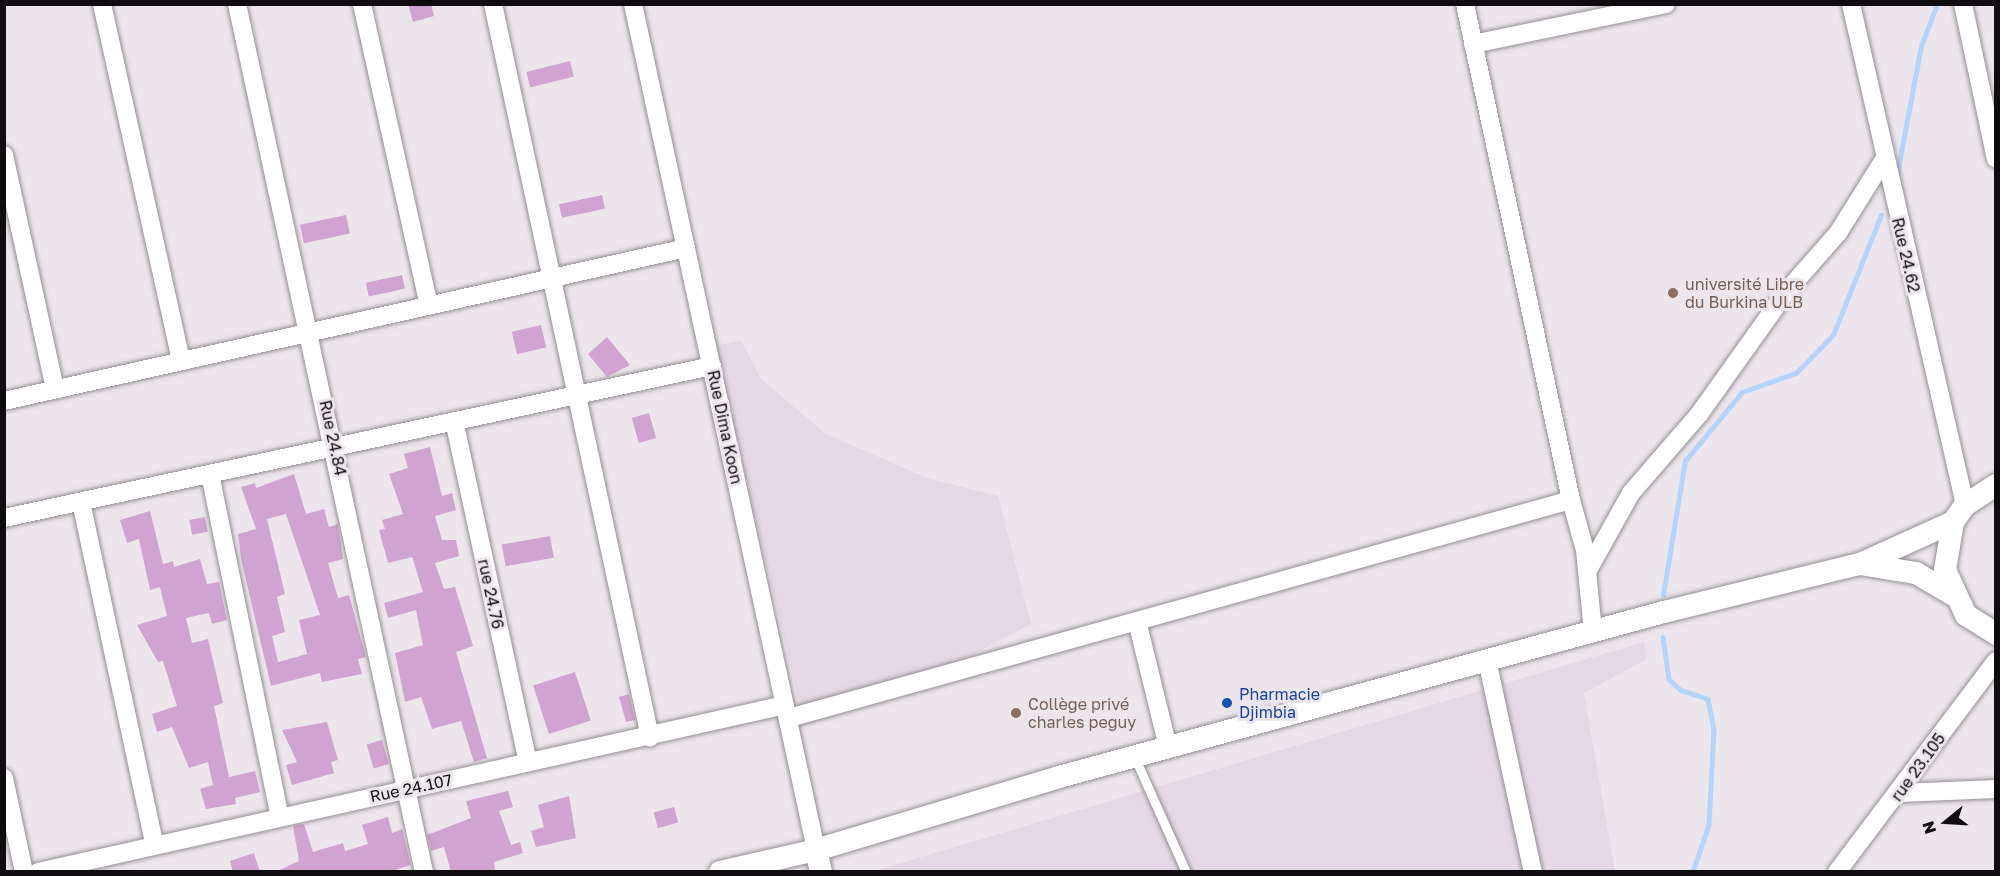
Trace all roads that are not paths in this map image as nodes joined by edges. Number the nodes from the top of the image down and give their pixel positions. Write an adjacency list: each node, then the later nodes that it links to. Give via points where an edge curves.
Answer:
1 (102, 4): 18 (street)
2 (237, 4): 17 (street, Rue 24.84)
3 (362, 4): 16 (street)
4 (493, 4): 15 (street)
5 (633, 4): 14 (street, Rue Dima Koon)
6 (1465, 4): 10 (street)
7 (1666, 4): 10 (street)
8 (1851, 4): 13 (street, Rue 24.62)
9 (1963, 4): 12 (street)
10 (1473, 44): 27 (street)
11 (4, 155): 20 (street)
12 (1995, 159)
13 (1883, 161): 29 (street, Rue 24.62); 32 (street, via 1838,233 1787,291 1700,413 1631,493)
14 (686, 248): 15 (street); 19 (street, Rue Dima Koon)
15 (549, 279): 16 (street); 21 (street)
16 (429, 302): 17 (street)
17 (309, 331): 18 (street); 24 (street, Rue 24.84)
18 (181, 359): 20 (street)
19 (712, 366): 21 (street); 39 (street, Rue Dima Koon)
20 (55, 388): 22 (street)
21 (573, 396): 23 (street); 40 (street)
22 (4, 401)
23 (455, 425): 24 (street); 43 (street, rue 24.76)
24 (335, 449): 25 (street); 45 (street, Rue 24.84)
25 (210, 474): 28 (street); 48 (street)
26 (1995, 485): 29 (street)
27 (1571, 500): 32 (street); 34 (street, Rue 24.107)
28 (81, 502): 30 (street); 49 (street)
29 (1959, 513): 31 (street); 33 (street, via 1945,545)
30 (4, 518)
31 (1860, 564): 33 (street, via 1916,573); 35 (street)
32 (1588, 570): 35 (street)
33 (1952, 594): 36 (street, via 1966,615)
34 (1137, 621): 39 (street, Rue 24.107); 41 (street)
35 (1593, 631): 37 (street)
36 (1995, 634)
37 (1486, 660): 41 (street); 56 (street)
38 (1995, 661): 47 (street, rue 23.105)
39 (787, 711): 40 (street, Rue 24.107); 50 (street, Rue Dima Koon)
40 (650, 737): 43 (street, Rue 24.107)
41 (1168, 747): 42 (street)
42 (1134, 756): 50 (street); 55 (lane)
43 (528, 762): 45 (street, Rue 24.107)
44 (4, 778): 51 (street)
45 (408, 789): 48 (street, Rue 24.107); 53 (street, Rue 24.84)
46 (1995, 789): 47 (street)
47 (1900, 793): 57 (street, rue 23.105)
48 (280, 817): 49 (street, Rue 24.107)
49 (153, 842): 52 (street, Rue 24.107)
50 (818, 861): 54 (street)
51 (24, 872)
52 (38, 872)
53 (424, 872)
54 (720, 872)
55 (1186, 872)
56 (1533, 872)
57 (1837, 872)

